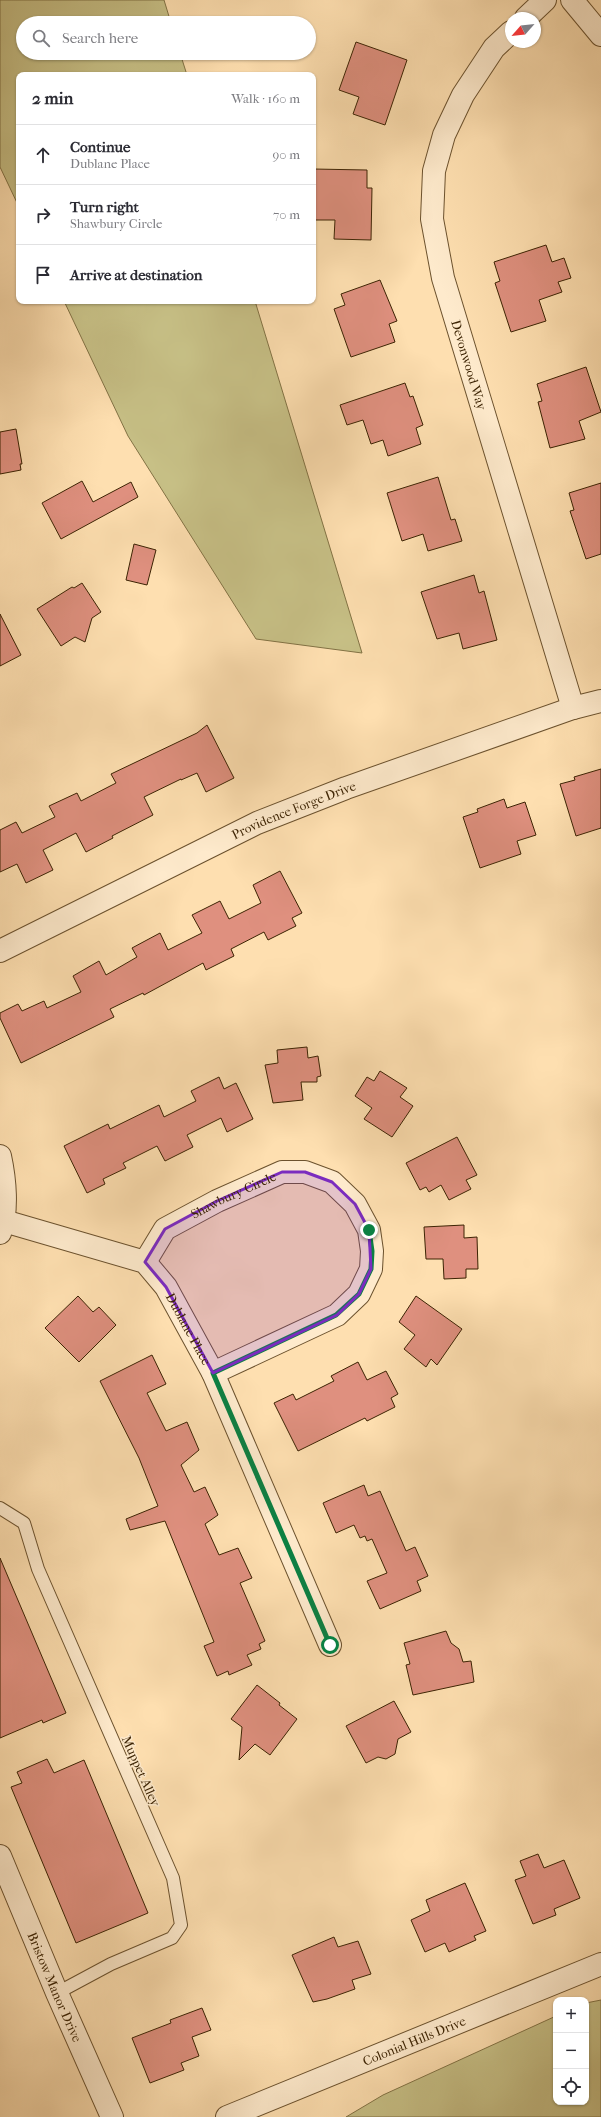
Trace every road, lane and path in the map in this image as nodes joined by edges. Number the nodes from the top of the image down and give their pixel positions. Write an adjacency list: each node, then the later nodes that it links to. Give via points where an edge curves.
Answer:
1 (545, 0): 3 (street)
2 (572, 0): 4 (street)
3 (532, 12)
4 (601, 35)
5 (505, 38): 7 (street, Devonwood Way, via 494,48 468,88 444,135 434,171 432,219 443,278)
6 (601, 701): 7 (street, Providence Forge Drive)
7 (573, 708): 8 (street, Providence Forge Drive, via 346,788 257,823)
8 (0, 951)
9 (0, 1156): 10 (street)
10 (2, 1227): 11 (street)
11 (145, 1262): 12 (street, Dublane Place, via 166,1287); 12 (street, Shawbury Circle, via 165,1229 217,1200 282,1172 305,1172 332,1182 355,1204 369,1230 372,1251 371,1269 359,1294 336,1315)
12 (213, 1373): 14 (street, Dublane Place)
13 (0, 1508): 17 (lane, Muppet Alley, via 24,1523 38,1569 173,1878 181,1925 172,1938 111,1964)
14 (330, 1645)
15 (0, 1856): 17 (street, Bristow Manor Drive)
16 (601, 1964): 19 (street, Colonial Hills Drive)
17 (57, 1993): 18 (street, Bristow Manor Drive)
18 (112, 2117)
19 (227, 2117)

